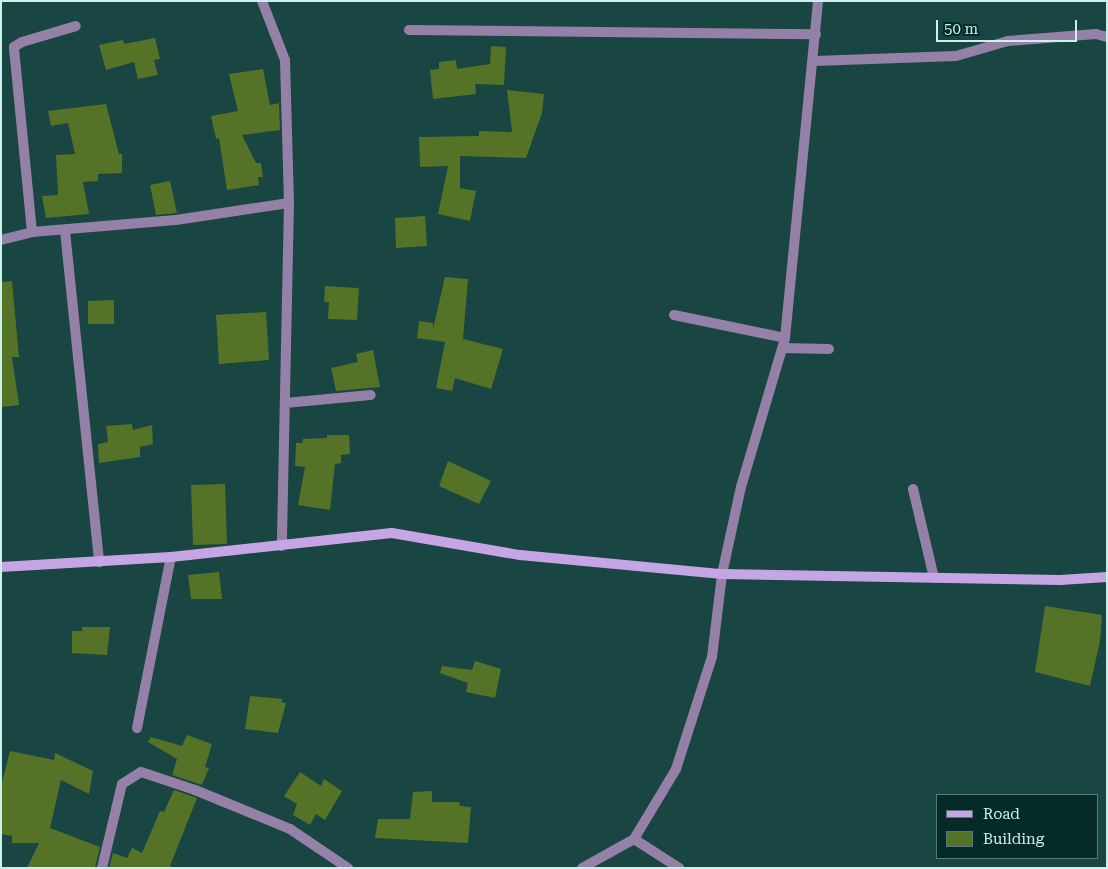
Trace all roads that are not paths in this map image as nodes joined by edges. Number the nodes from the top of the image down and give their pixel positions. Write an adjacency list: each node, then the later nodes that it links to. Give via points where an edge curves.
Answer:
1 (262, 1): 8 (street, via 286,60)
2 (818, 1): 5 (street)
3 (76, 26): 10 (street, via 14,47)
4 (409, 30): 5 (street)
5 (816, 34): 7 (street)
6 (1107, 37): 7 (street, via 1096,34 1008,41 956,56)
7 (814, 61): 13 (street)
8 (289, 203): 9 (street, via 176,220); 16 (street)
9 (65, 231): 10 (street); 20 (street)
10 (32, 232): 11 (street)
11 (1, 240)
12 (674, 316): 13 (street)
13 (784, 343): 14 (street); 22 (street, via 741,487)
14 (829, 349)
15 (371, 394): 16 (street)
16 (285, 403): 18 (street)
17 (913, 489): 24 (street)
18 (282, 546): 19 (street); 22 (street, via 392,533 520,555)
19 (170, 557): 20 (street); 25 (street)
20 (99, 562): 21 (street)
21 (1, 567)
22 (722, 574): 24 (street); 26 (street, via 712,657 676,769)
23 (1107, 577): 24 (street)
24 (934, 578)
25 (137, 728)
26 (634, 839): 29 (street); 30 (street)
27 (102, 868): 28 (street, via 120,790 130,777 141,772 290,829)
28 (348, 868)
29 (582, 868)
30 (680, 868)

